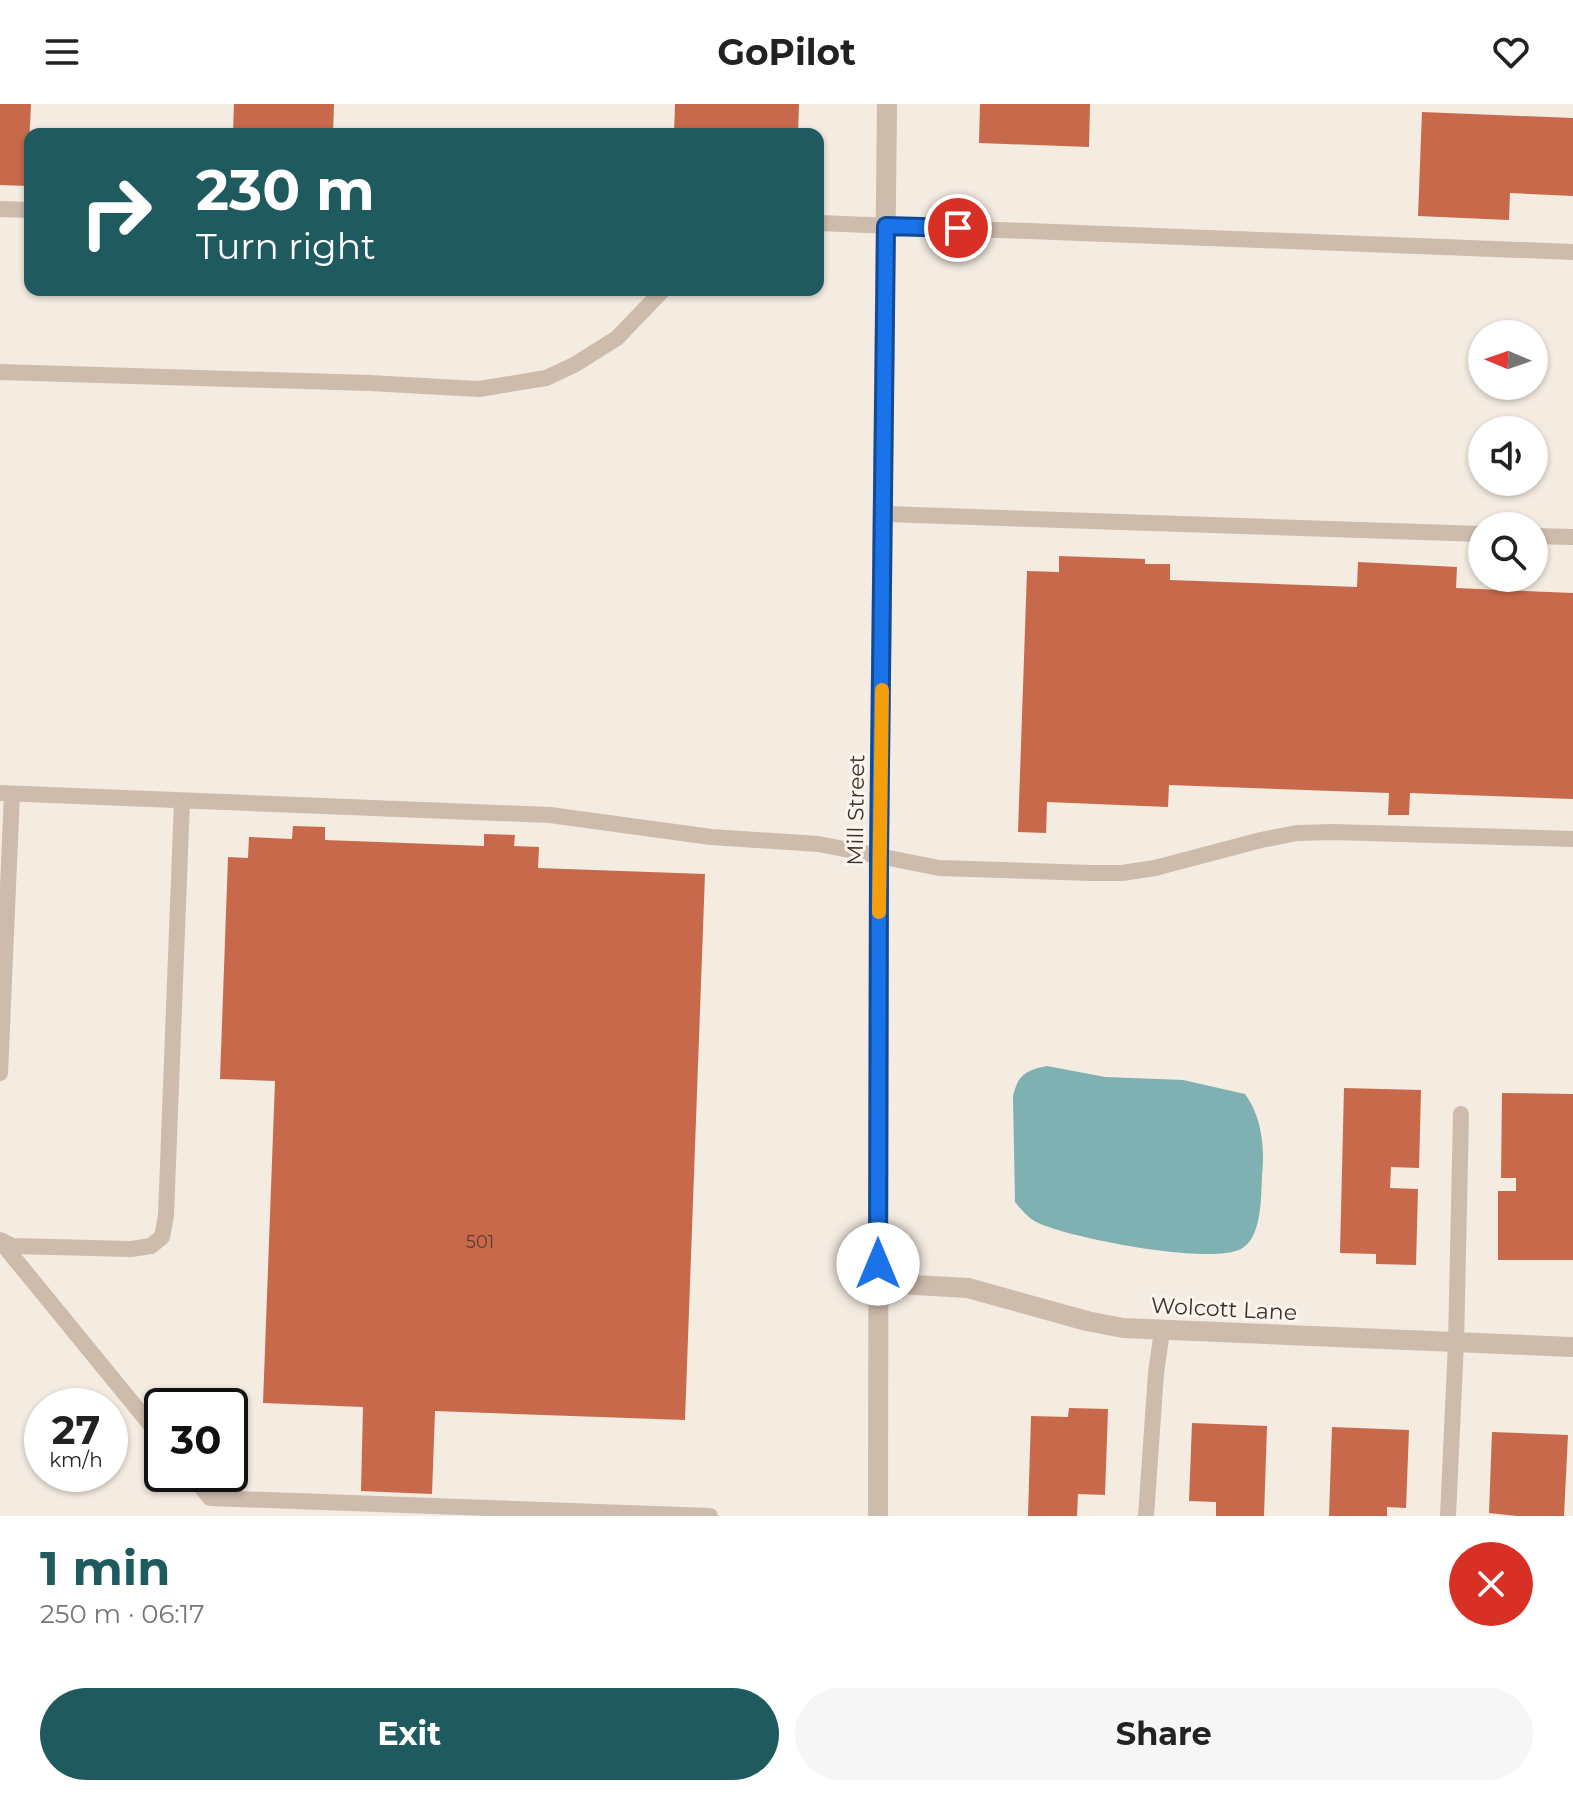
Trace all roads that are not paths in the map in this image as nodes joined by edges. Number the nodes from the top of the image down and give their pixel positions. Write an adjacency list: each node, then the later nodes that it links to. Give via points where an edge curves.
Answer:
1 (887, 104): 5 (street, Mill Street)
2 (0, 209): 3 (lane)
3 (24, 210)
4 (824, 223): 5 (lane)
5 (886, 226): 6 (lane); 9 (street, Mill Street)
6 (1573, 252)
7 (657, 296): 8 (lane, via 617,338 574,365 546,378 479,389)
8 (0, 372)
9 (885, 514): 10 (lane); 16 (street, Mill Street)
10 (1468, 534)
11 (1548, 536): 12 (lane)
12 (1573, 537)
13 (6, 793): 14 (lane); 17 (lane)
14 (182, 801): 16 (lane, via 550,815 711,837 819,844); 19 (lane, via 162,1237 151,1246 131,1249 12,1246)
15 (1573, 839): 16 (lane, via 1297,833 1122,873 939,868)
16 (879, 856): 20 (street, Mill Street)
17 (0, 1073)
18 (1461, 1114): 22 (lane)
19 (0, 1241): 24 (lane)
20 (878, 1283): 21 (street, Wolcott Lane, via 968,1288 1087,1321); 27 (street, Mill Street)
21 (1162, 1331): 22 (street, Wolcott Lane); 28 (lane)
22 (1456, 1343): 23 (street, Wolcott Lane); 29 (lane)
23 (1573, 1347)
24 (144, 1417)
25 (205, 1492): 26 (lane, via 210,1498)
26 (710, 1516)
27 (878, 1516)
28 (1146, 1516)
29 (1448, 1516)

